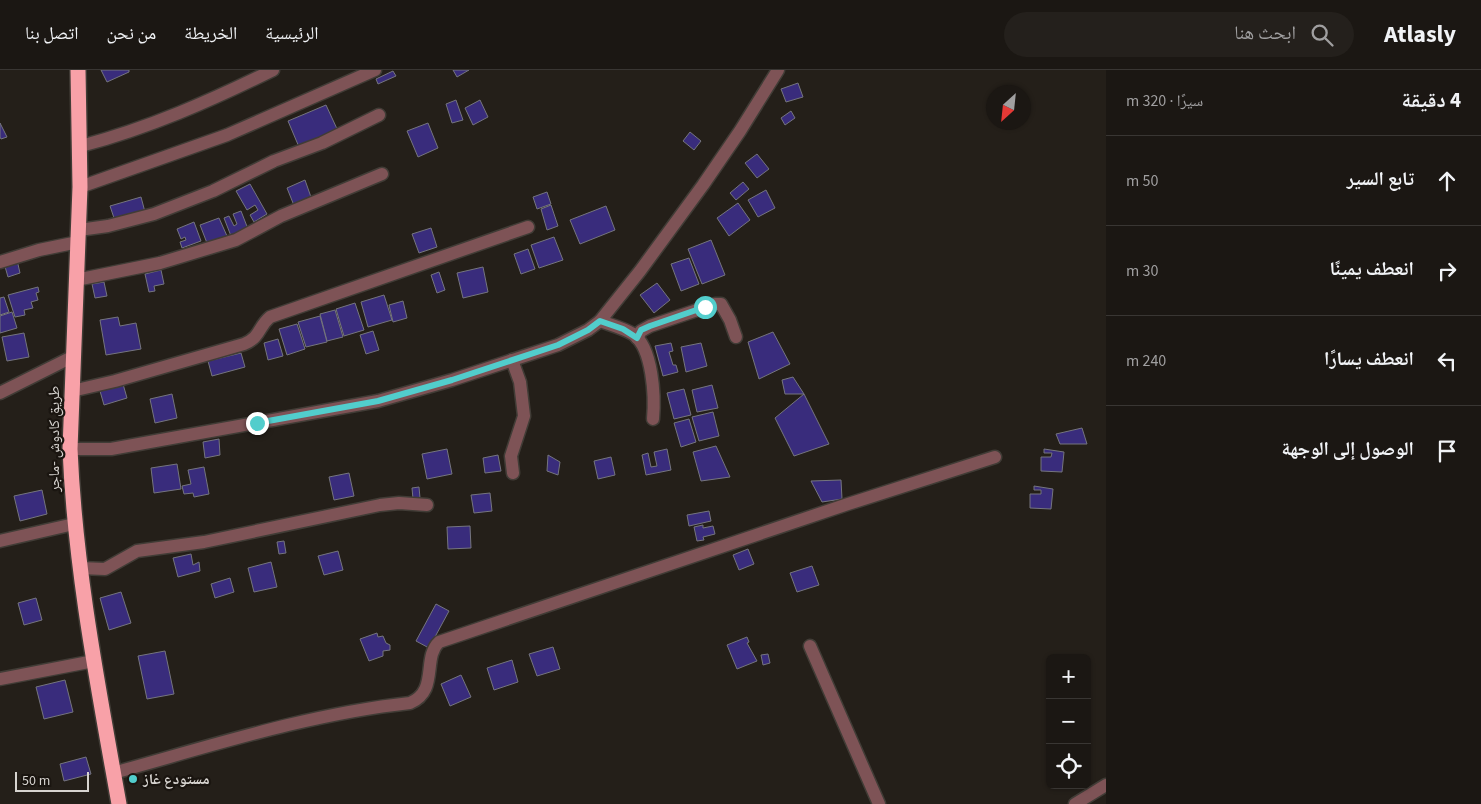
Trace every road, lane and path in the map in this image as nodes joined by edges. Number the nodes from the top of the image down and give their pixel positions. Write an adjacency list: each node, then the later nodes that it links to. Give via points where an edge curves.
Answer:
1 (78, 70): 6 (highway, طريق كادوش -ماجر)
2 (273, 70): 6 (street, via 206,103 130,133)
3 (375, 70): 8 (street, via 227,135)
4 (778, 70): 13 (street, via 702,185)
5 (379, 115): 10 (street, via 170,208)
6 (81, 146): 8 (highway, طريق كادوش -ماجر)
7 (382, 174): 12 (street, via 281,216 236,240 160,263)
8 (80, 187): 10 (highway, طريق كادوش -ماجر)
9 (528, 227): 18 (street, via 270,317 256,338 244,344)
10 (79, 236): 11 (street); 12 (highway, طريق كادوش -ماجر)
11 (0, 262)
12 (76, 280): 16 (highway, طريق كادوش -ماجر)
13 (600, 321): 15 (street); 17 (street, via 558,345)
14 (736, 337): 15 (street, via 725,308 715,304 650,326 641,330)
15 (637, 338): 20 (street, via 650,368)
16 (72, 357): 18 (highway, طريق كادوش -ماجر); 19 (street)
17 (512, 360): 21 (street, via 378,401 111,450); 23 (street, via 520,382 524,416 511,456)
18 (72, 390): 21 (highway, طريق كادوش -ماجر)
19 (0, 393)
20 (653, 419)
21 (70, 449): 25 (highway, طريق كادوش -ماجر)
22 (996, 457): 31 (street, via 439,642 433,653 425,689 417,700 308,719)
23 (513, 472)
24 (427, 505): 27 (street, via 380,505 204,542 137,551 105,569)
25 (74, 524): 26 (street); 27 (highway, طريق كادوش -ماجر)
26 (0, 541)
27 (80, 568): 29 (highway, طريق كادوش -ماجر)
28 (810, 646): 34 (street)
29 (94, 661): 30 (street); 31 (highway, طريق كادوش -ماجر)
30 (0, 679)
31 (113, 773): 33 (highway, طريق كادوش -ماجر)
32 (1106, 785): 35 (street)
33 (119, 804)
34 (879, 804)
35 (1075, 804)

